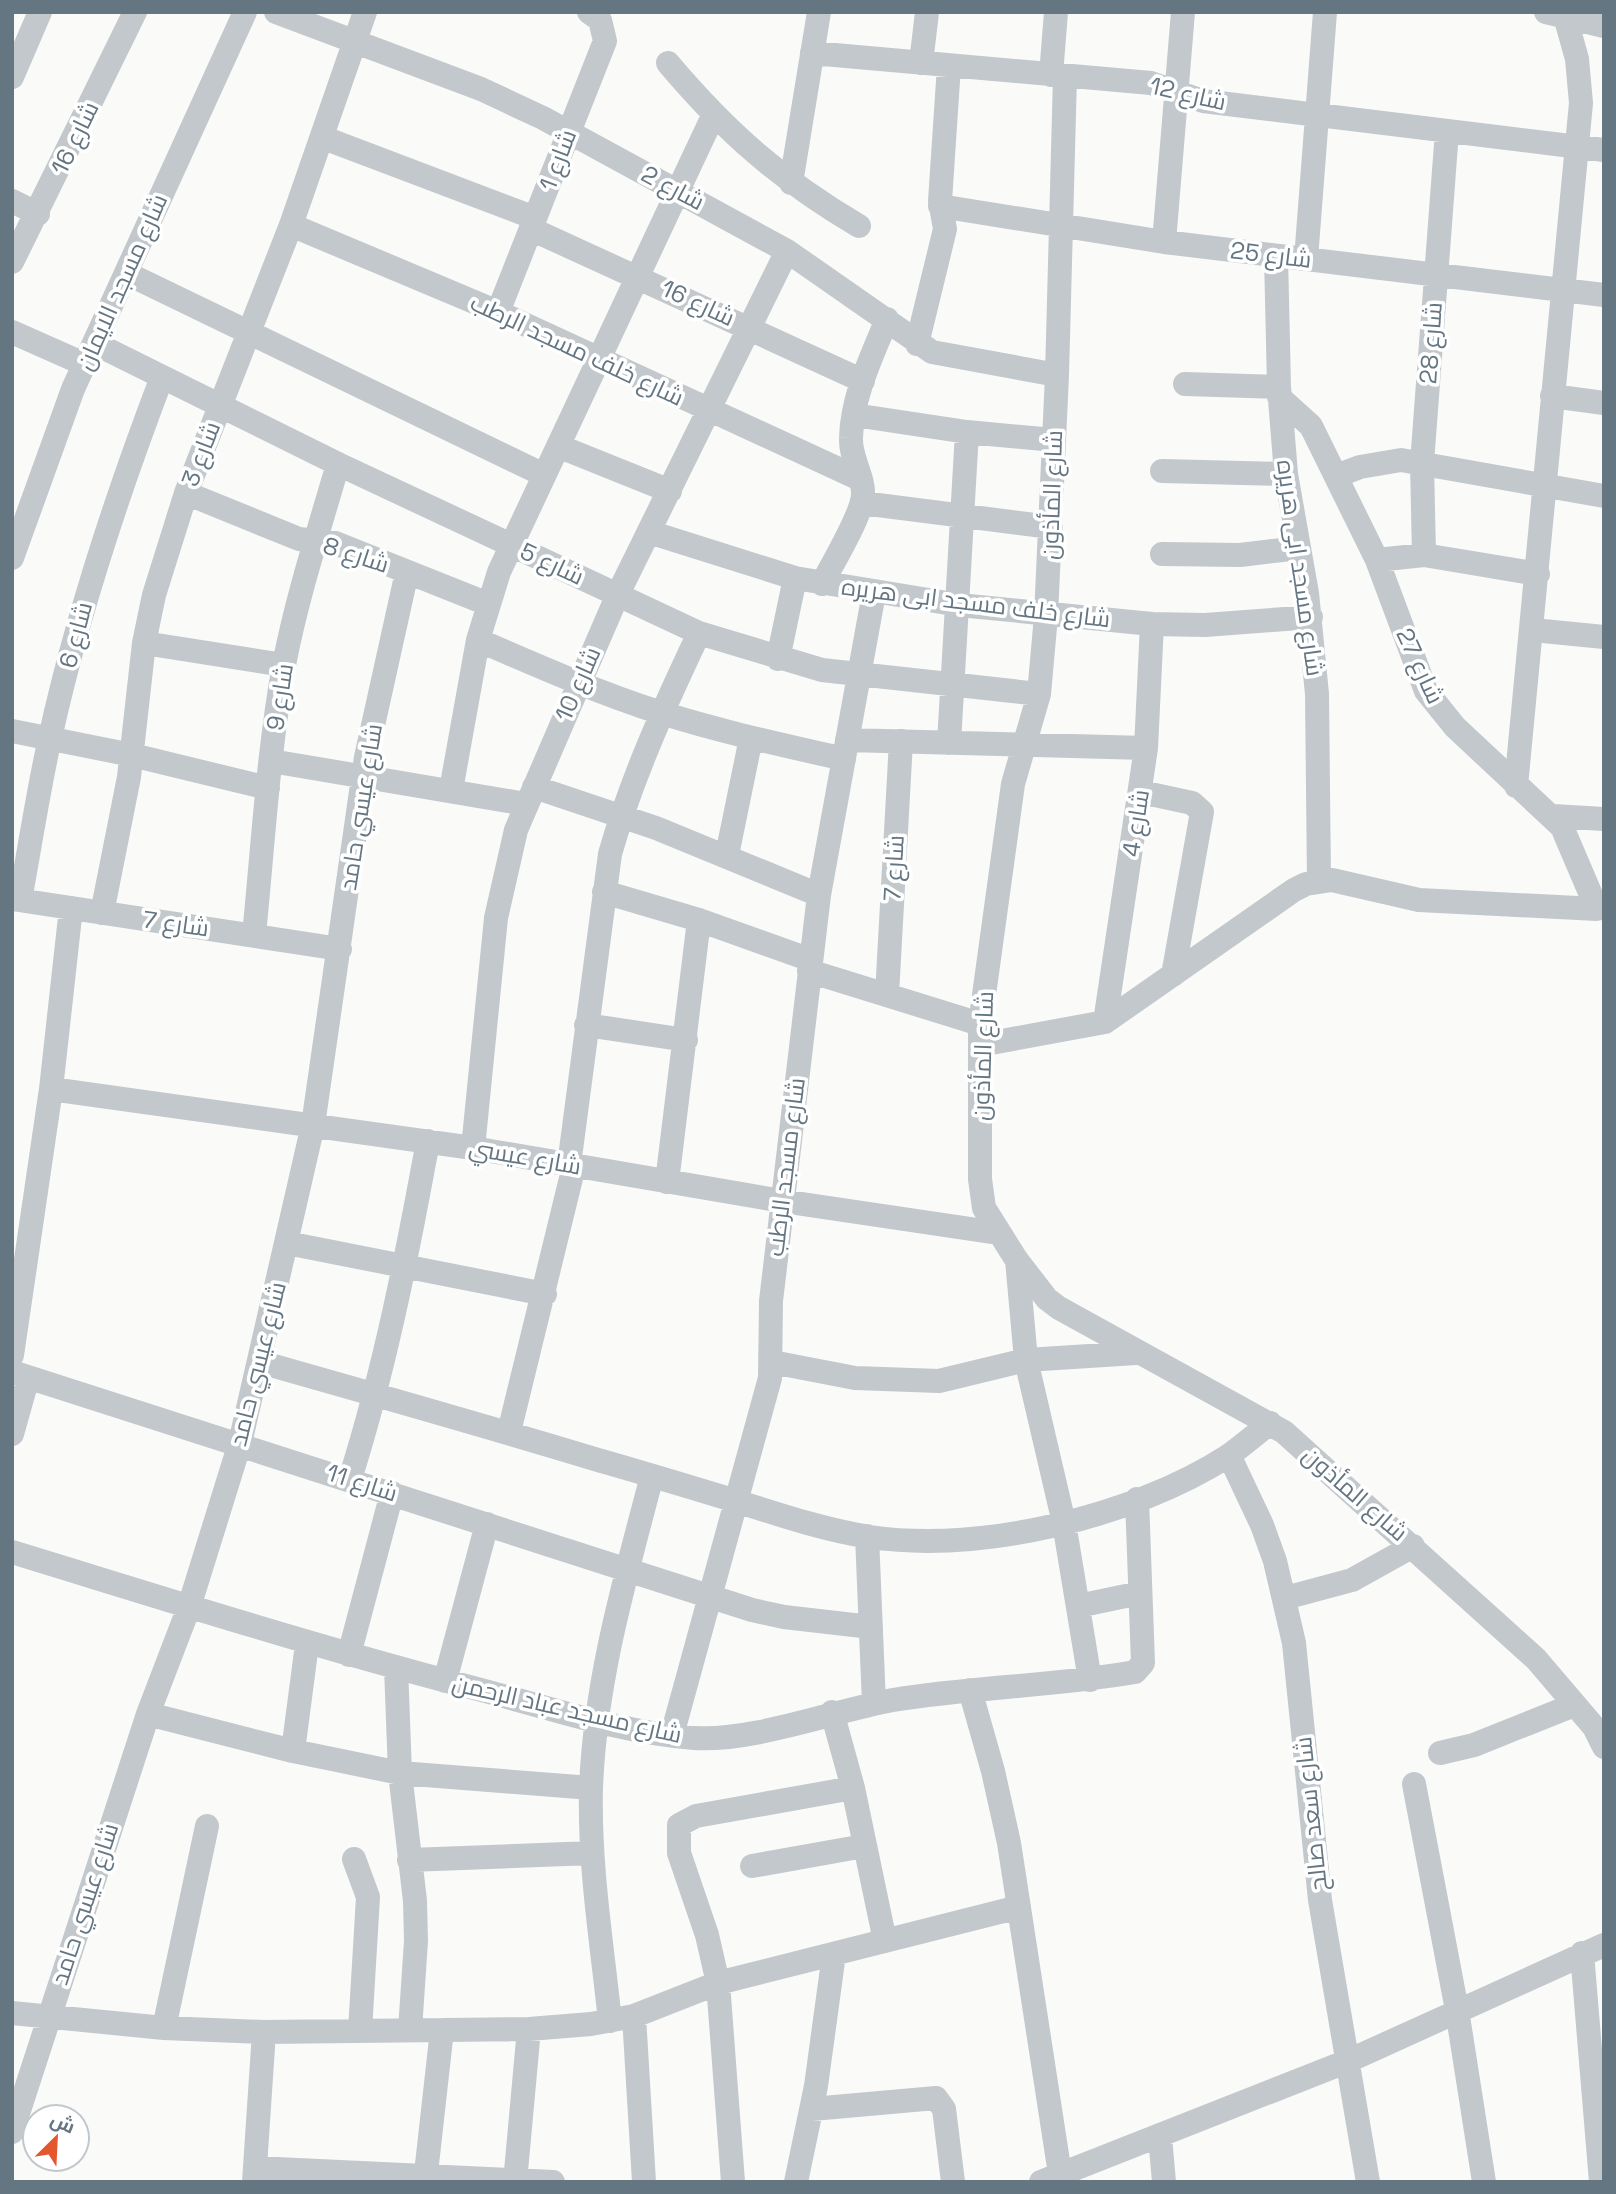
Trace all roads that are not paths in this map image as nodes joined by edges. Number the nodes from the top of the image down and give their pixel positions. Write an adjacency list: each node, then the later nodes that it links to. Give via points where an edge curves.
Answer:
1 (40, 12): 20 (street)
2 (135, 12): 33 (street, شارع 16)
3 (245, 12): 43 (street, شارع مسجد الايمان)
4 (276, 12): 14 (street, شارع 2)
5 (365, 12): 14 (street, شارع 3)
6 (589, 12): 25 (street, شارع 1, via 600,20 605,41)
7 (819, 12): 15 (street)
8 (927, 12): 17 (street)
9 (1056, 12): 19 (street, شارع المأذون)
10 (1183, 12): 21 (street)
11 (1325, 12): 23 (street)
12 (1556, 14): 13 (street); 27 (street, via 1577,59 1581,103)
13 (1604, 26)
14 (355, 42): 25 (street, شارع 2, via 481,89); 26 (street, شارع 3)
15 (812, 53): 17 (street, شارع 12); 29 (street)
16 (668, 63): 22 (street)
17 (920, 63): 18 (street, شارع 12)
18 (949, 66): 19 (street, شارع 12); 32 (street)
19 (1058, 75): 21 (street, شارع 12, via 1151,83); 37 (street, شارع المأذون)
20 (12, 77)
21 (1177, 92): 23 (street, شارع 12, via 1203,101); 38 (street)
22 (713, 116): 29 (street); 30 (street)
23 (1319, 116): 24 (street, شارع 12); 41 (street)
24 (1447, 131): 27 (street, شارع 12); 44 (street, شارع 28)
25 (569, 132): 30 (street, شارع 2); 34 (street, شارع 1)
26 (324, 138): 34 (street, شارع 16); 35 (street, شارع 3)
27 (1578, 148): 28 (street, شارع 12); 46 (street)
28 (1604, 150)
29 (791, 183): 36 (street)
30 (677, 190): 39 (street, شارع 2); 45 (street)
31 (12, 201): 33 (street)
32 (940, 206): 37 (street, شارع 25); 53 (street, via 945,229)
33 (38, 214): 42 (street, شارع 16)
34 (533, 224): 45 (street, شارع 16); 48 (street, شارع 1)
35 (291, 225): 48 (street, شارع خلف مسجد الرطب); 52 (street, شارع 3)
36 (859, 226)
37 (1060, 226): 38 (street, شارع 25); 56 (street, شارع المأذون)
38 (1164, 242): 40 (street, شارع 25)
39 (787, 251): 49 (street, شارع 2); 50 (street, شارع 10)
40 (1276, 256): 41 (street, شارع 25); 60 (street, شارع مسجد ابى هريره)
41 (1306, 259): 44 (street, شارع 25)
42 (12, 262)
43 (126, 273): 52 (street); 54 (street, شارع مسجد الايمان)
44 (1436, 275): 46 (street, شارع 25); 69 (street, شارع 28)
45 (638, 276): 50 (street, شارع 16); 55 (street)
46 (1562, 291): 47 (street, شارع 25); 61 (street)
47 (1604, 295)
48 (498, 312): 55 (street, شارع خلف مسجد الرطب)
49 (887, 319): 53 (street, شارع 2); 58 (street)
50 (750, 327): 58 (street, شارع 16); 64 (street, شارع 10)
51 (12, 332): 54 (street, شارع 5)
52 (249, 335): 63 (street, شارع 3); 73 (street)
53 (917, 344): 56 (street, شارع 2, via 946,356)
54 (89, 354): 57 (street, شارع 5); 88 (street, شارع مسجد الايمان)
55 (599, 360): 64 (street, شارع خلف مسجد الرطب); 68 (street)
56 (1057, 375): 67 (street, شارع المأذون)
57 (162, 377): 63 (street, شارع 5); 114 (street, شارع 6, via 88,591)
58 (863, 381): 65 (street)
59 (1185, 384): 60 (street)
60 (1279, 392): 72 (street, شارع مسجد ابى هريره); 74 (street, شارع 27, via 1311,426)
61 (1552, 396): 62 (street); 75 (street)
62 (1604, 403)
63 (219, 405): 70 (street, شارع 5); 78 (street, شارع 3)
64 (708, 411): 76 (street, شارع 10); 77 (street, شارع خلف مسجد الرطب)
65 (854, 415): 66 (street); 77 (street, via 852,452)
66 (967, 432): 67 (street); 80 (street)
67 (1055, 440): 81 (street, شارع المأذون)
68 (558, 446): 73 (street); 76 (street)
69 (1422, 463): 74 (street, via 1401,460); 75 (street); 87 (street, شارع 28)
70 (338, 464): 83 (street, شارع 9); 84 (street, شارع 5)
71 (1162, 471): 72 (street)
72 (1286, 474): 85 (street, شارع مسجد ابى هريره)
73 (544, 475): 84 (street)
74 (1336, 476): 89 (street, شارع 27)
75 (1545, 485): 79 (street); 91 (street)
76 (670, 491): 82 (street, شارع 10)
77 (861, 491): 80 (street, شارع خلف مسجد الرطب); 93 (street)
78 (186, 493): 83 (street, شارع 8, via 299,539); 105 (street, شارع 3)
79 (1604, 496)
80 (962, 514): 81 (street, شارع خلف مسجد الرطب); 97 (street)
81 (1051, 527): 98 (street, شارع المأذون)
82 (649, 532): 92 (street, شارع خلف مسجد ابى هريره); 95 (street, شارع 10)
83 (316, 541): 90 (street, شارع 8, via 335,543); 107 (street, شارع 9)
84 (510, 544): 95 (street, شارع 5); 96 (street)
85 (1299, 548): 86 (street, via 1240,555); 99 (street, شارع مسجد ابى هريره)
86 (1162, 554)
87 (1424, 555): 89 (street); 91 (street)
88 (12, 558)
89 (1377, 560): 124 (street, شارع 27, via 1426,691 1439,710)
90 (407, 572): 96 (street, شارع 8); 123 (street, شارع عيسي حامد)
91 (1538, 574): 101 (street)
92 (795, 578): 93 (street, شارع خلف مسجد ابى هريره); 106 (street)
93 (822, 584): 94 (street, شارع خلف مسجد ابى هريره)
94 (874, 593): 97 (street, شارع خلف مسجد ابى هريره); 108 (street, شارع مسجد الرطب)
95 (618, 594): 102 (street, شارع 5); 109 (street, شارع 10)
96 (488, 604): 104 (street)
97 (959, 605): 98 (street, شارع خلف مسجد ابى هريره); 110 (street)
98 (1046, 616): 100 (street, شارع خلف مسجد ابى هريره); 111 (street, شارع المأذون)
99 (1311, 617): 100 (street, شارع خلف مسجد ابى هريره); 133 (street, شارع مسجد ابى هريره, via 1317,694)
100 (1152, 624): 119 (street, شارع 4)
101 (1533, 630): 103 (street); 124 (street)
102 (699, 632): 106 (street, شارع 5); 112 (street)
103 (1604, 636)
104 (478, 640): 109 (street); 126 (street)
105 (144, 643): 107 (street); 121 (street, شارع 3)
106 (778, 659): 108 (street, شارع 5)
107 (284, 666): 122 (street, شارع 9)
108 (859, 677): 110 (street, شارع 5); 120 (street, شارع مسجد الرطب)
109 (577, 683): 112 (street); 128 (street, شارع 10)
110 (953, 686): 111 (street, شارع 5); 117 (street)
111 (1039, 694): 118 (street, شارع المأذون)
112 (662, 713): 115 (street); 129 (street)
113 (12, 731): 114 (street)
114 (50, 738): 121 (street); 136 (street, شارع 6)
115 (751, 738): 120 (street); 132 (street)
116 (901, 741): 117 (street); 120 (street); 144 (street, شارع 7)
117 (949, 743): 118 (street)
118 (1026, 745): 119 (street); 147 (street, شارع المأذون, via 1013,784)
119 (1146, 748): 127 (street, شارع 4)
120 (845, 749): 135 (street, شارع مسجد الرطب)
121 (132, 755): 125 (street); 138 (street, شارع 3)
122 (271, 761): 123 (street); 125 (street, شارع 9)
123 (363, 776): 126 (street); 141 (street, شارع عيسي حامد)
124 (1516, 786): 130 (street, شارع 27)
125 (268, 788): 140 (street, شارع 9)
126 (451, 790): 128 (street)
127 (1141, 792): 143 (street, via 1192,803 1202,812); 145 (street, شارع 4)
128 (530, 795): 129 (street); 152 (street, شارع 10, via 500,890)
129 (621, 816): 132 (street); 134 (street)
130 (1553, 816): 131 (street); 133 (street, شارع 27, via 1569,838 1597,909 1419,900)
131 (1604, 819)
132 (727, 855): 135 (street)
133 (1319, 881): 143 (street, via 1294,890)
134 (604, 892): 139 (street); 146 (street)
135 (819, 895): 142 (street, شارع مسجد الرطب)
136 (16, 900): 137 (street, شارع 7)
137 (71, 908): 138 (street, شارع 7); 149 (street)
138 (102, 913): 140 (street, شارع 7)
139 (699, 920): 142 (street); 148 (street)
140 (254, 935): 141 (street, شارع 7)
141 (340, 949): 150 (street, شارع عيسي حامد)
142 (810, 966): 144 (street); 155 (street, شارع مسجد الرطب)
143 (1173, 975): 145 (street)
144 (887, 995): 147 (street)
145 (1105, 1022): 147 (street)
146 (586, 1026): 148 (street); 153 (street)
147 (980, 1035): 156 (street, شارع المأذون, via 981,1194)
148 (685, 1040): 154 (street)
149 (51, 1089): 150 (street, شارع عيسي); 157 (street)
150 (313, 1125): 151 (street, شارع عيسي); 158 (street, شارع عيسي حامد)
151 (428, 1141): 152 (street, شارع عيسي); 160 (street)
152 (473, 1148): 153 (street, شارع عيسي)
153 (572, 1165): 154 (street, شارع عيسي); 161 (street)
154 (667, 1182): 155 (street, شارع عيسي)
155 (782, 1201): 156 (street, شارع عيسي); 166 (street, شارع مسجد الرطب, via 770,1316)
156 (998, 1233): 159 (street, شارع المأذون)
157 (21, 1241): 163 (street)
158 (287, 1243): 160 (street); 165 (street, شارع عيسي حامد)
159 (1016, 1259): 162 (street, شارع المأذون, via 1047,1299); 164 (street)
160 (405, 1266): 161 (street); 168 (street)
161 (545, 1294): 170 (street)
162 (1136, 1353): 164 (street); 169 (street, شارع المأذون)
163 (12, 1355)
164 (1026, 1360): 166 (street, via 939,1381 855,1377); 179 (street)
165 (260, 1362): 168 (street); 172 (street, شارع عيسي حامد)
166 (772, 1362): 178 (street, شارع مسجد الرطب)
167 (20, 1374): 171 (street); 172 (street, شارع 11)
168 (376, 1395): 170 (street); 175 (street)
169 (1270, 1423): 173 (street); 182 (street, شارع المأذون)
170 (509, 1432): 174 (street)
171 (12, 1434)
172 (240, 1443): 175 (street, شارع 11); 188 (street, شارع عيسي حامد)
173 (1229, 1455): 177 (street); 187 (street, شارع سعد صالح, via 1262,1525)
174 (652, 1476): 178 (street); 184 (street)
175 (350, 1479): 176 (street, شارع 11)
176 (392, 1493): 180 (street, شارع 11); 192 (street)
177 (1137, 1499): 179 (street); 185 (street)
178 (737, 1501): 181 (street); 186 (street, شارع مسجد الرطب)
179 (1064, 1523): 181 (street, via 961,1540); 189 (street)
180 (487, 1524): 184 (street, شارع 11); 195 (street)
181 (867, 1536): 190 (street)
182 (1413, 1546): 187 (street, via 1352,1580); 198 (street, شارع المأذون, via 1536,1659)
183 (12, 1552): 188 (street, شارع مسجد عباد الرحمن)
184 (627, 1570): 186 (street, شارع 11); 201 (street)
185 (1140, 1593): 189 (street); 194 (street, شارع مسجد عباد الرحمن, via 1143,1663 1135,1672)
186 (711, 1596): 190 (street, شارع 11, via 784,1617); 202 (street, شارع مسجد الرطب)
187 (1286, 1598): 231 (street, شارع سعد صالح, via 1320,1900)
188 (189, 1606): 191 (street, شارع مسجد عباد الرحمن); 200 (street, شارع عيسي حامد)
189 (1078, 1606): 194 (street)
190 (871, 1627): 197 (street)
191 (307, 1644): 192 (street, شارع مسجد عباد الرحمن); 204 (street)
192 (349, 1655): 193 (street, شارع مسجد عباد الرحمن)
193 (396, 1667): 195 (street, شارع مسجد عباد الرحمن); 206 (street)
194 (1090, 1680): 196 (street, شارع مسجد عباد الرحمن)
195 (445, 1681): 201 (street, شارع مسجد عباد الرحمن)
196 (970, 1690): 197 (street, شارع مسجد عباد الرحمن); 216 (street, via 1002,1807)
197 (874, 1704): 199 (street, شارع مسجد عباد الرحمن)
198 (1574, 1705): 203 (street, شارع المأذون); 205 (street)
199 (832, 1712): 202 (street, شارع مسجد عباد الرحمن, via 739,1736); 209 (street)
200 (148, 1714): 204 (street); 223 (street, شارع عيسي حامد)
201 (597, 1720): 202 (street, شارع مسجد عباد الرحمن); 208 (street)
202 (673, 1735)
203 (1604, 1747)
204 (293, 1751): 206 (street)
205 (1440, 1754)
206 (400, 1773): 208 (street); 214 (street)
207 (1414, 1784): 221 (street)
208 (592, 1788): 212 (street)
209 (853, 1788): 211 (street); 220 (street, via 696,1816 679,1825 679,1853)
210 (207, 1826): 225 (street)
211 (864, 1846): 215 (street); 217 (street)
212 (592, 1853): 214 (street); 224 (street)
213 (354, 1859): 229 (street, via 363,1877 368,1907)
214 (410, 1860): 227 (street, via 416,1941)
215 (752, 1866)
216 (1019, 1907): 217 (street); 236 (street)
217 (885, 1941): 219 (street)
218 (1593, 1949): 221 (street); 247 (street)
219 (834, 1954): 220 (street); 232 (street)
220 (718, 1983): 224 (street); 241 (street)
221 (1457, 2010): 231 (street); 246 (street)
222 (12, 2013): 223 (street)
223 (48, 2017): 225 (street); 233 (street, شارع عيسي حامد)
224 (622, 2018): 226 (street); 240 (street)
225 (164, 2028): 230 (street)
226 (529, 2029): 228 (street); 238 (street)
227 (410, 2030): 228 (street); 229 (street)
228 (442, 2030): 237 (street)
229 (360, 2031): 230 (street)
230 (264, 2032): 235 (street)
231 (1349, 2061): 234 (street); 245 (street, شارع سعد صالح)
232 (811, 2109): 242 (street); 243 (street, via 936,2098 944,2109)
233 (12, 2132)
234 (1160, 2137): 236 (street); 244 (street)
235 (254, 2175): 237 (street)
236 (1050, 2178)
237 (425, 2179): 238 (street)
238 (515, 2181): 239 (street)
239 (553, 2182)
240 (644, 2182)
241 (733, 2182)
242 (796, 2182)
243 (953, 2182)
244 (1164, 2182)
245 (1368, 2182)
246 (1484, 2182)
247 (1601, 2182)

